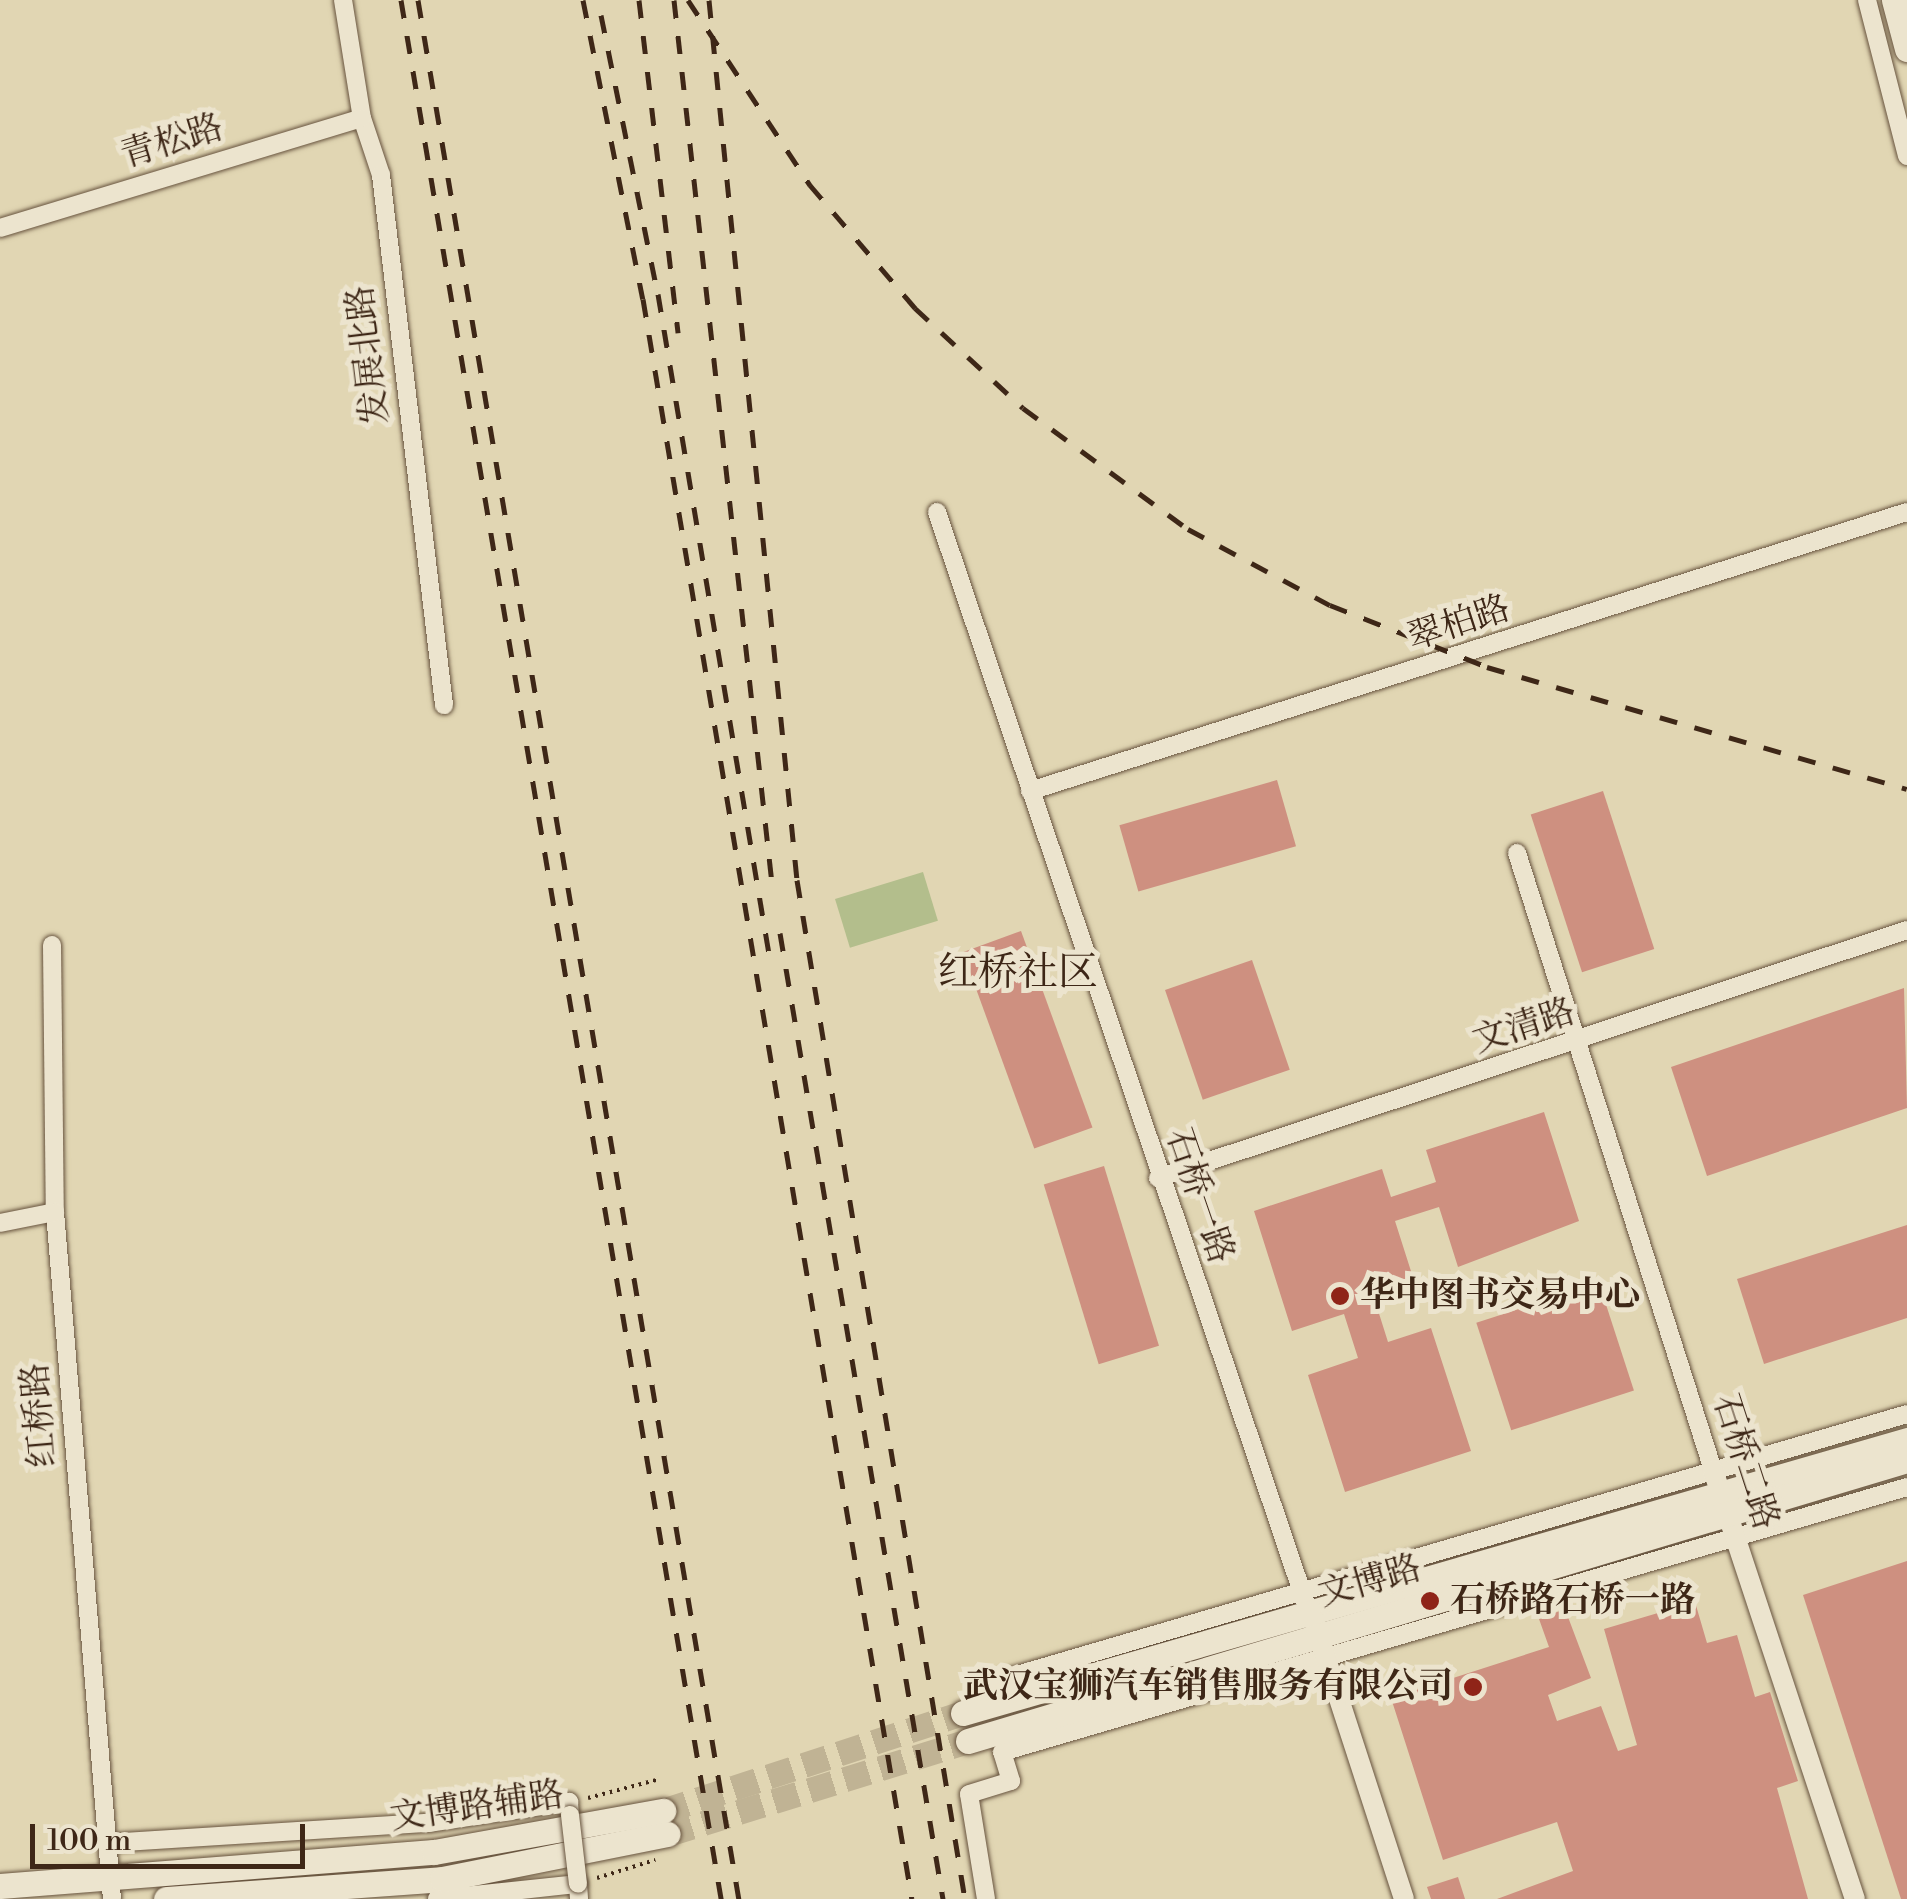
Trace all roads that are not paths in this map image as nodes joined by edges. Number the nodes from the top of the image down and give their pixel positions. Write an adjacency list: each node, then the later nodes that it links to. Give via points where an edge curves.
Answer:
1 (343, 0): 5 (street, 发展北路)
2 (1867, 0): 6 (street)
3 (1894, 0): 4 (main road)
4 (1907, 49)
5 (362, 118): 7 (street, 青松路); 10 (street, 发展北路, via 380,175)
6 (1907, 156)
7 (0, 228)
8 (936, 512): 11 (street, 石桥一路)
9 (1907, 512): 11 (street, 翠柏路)
10 (444, 705)
11 (1030, 792): 16 (street, 石桥一路)
12 (1517, 853): 15 (street, 石桥二路)
13 (1907, 930): 15 (street, 文清路)
14 (52, 945): 17 (street, 红桥路)
15 (1578, 1044): 16 (street, 文清路); 23 (street, 石桥二路)
16 (1158, 1178): 24 (street, 石桥一路)
17 (55, 1212): 18 (street); 29 (street, 红桥路)
18 (0, 1224)
19 (1907, 1414): 23 (street)
20 (1907, 1440): 23 (main road, 文博路)
21 (1907, 1460): 23 (main road, 文博路)
22 (1907, 1487): 23 (street)
23 (1724, 1503): 24 (main road, 文博路); 25 (street); 37 (street, 石桥二路)
24 (1310, 1611): 25 (street, 石桥一路); 26 (street); 27 (main road); 28 (main road, 文博路)
25 (1327, 1660): 35 (street, via 1002,1752 1011,1781 969,1794); 36 (street, 石桥一路)
26 (993, 1682)
27 (964, 1713)
28 (968, 1741)
29 (108, 1843): 31 (street, 红桥路); 32 (street, bridge, via 428,1824 570,1808)
30 (0, 1886): 31 (main road, 文博路辅路)
31 (112, 1889): 33 (main road, 文博路辅路, via 434,1852 666,1834 442,1878)
32 (578, 1892): 34 (street)
33 (166, 1899)
34 (438, 1899)
35 (986, 1899)
36 (1404, 1899)
37 (1855, 1899)

